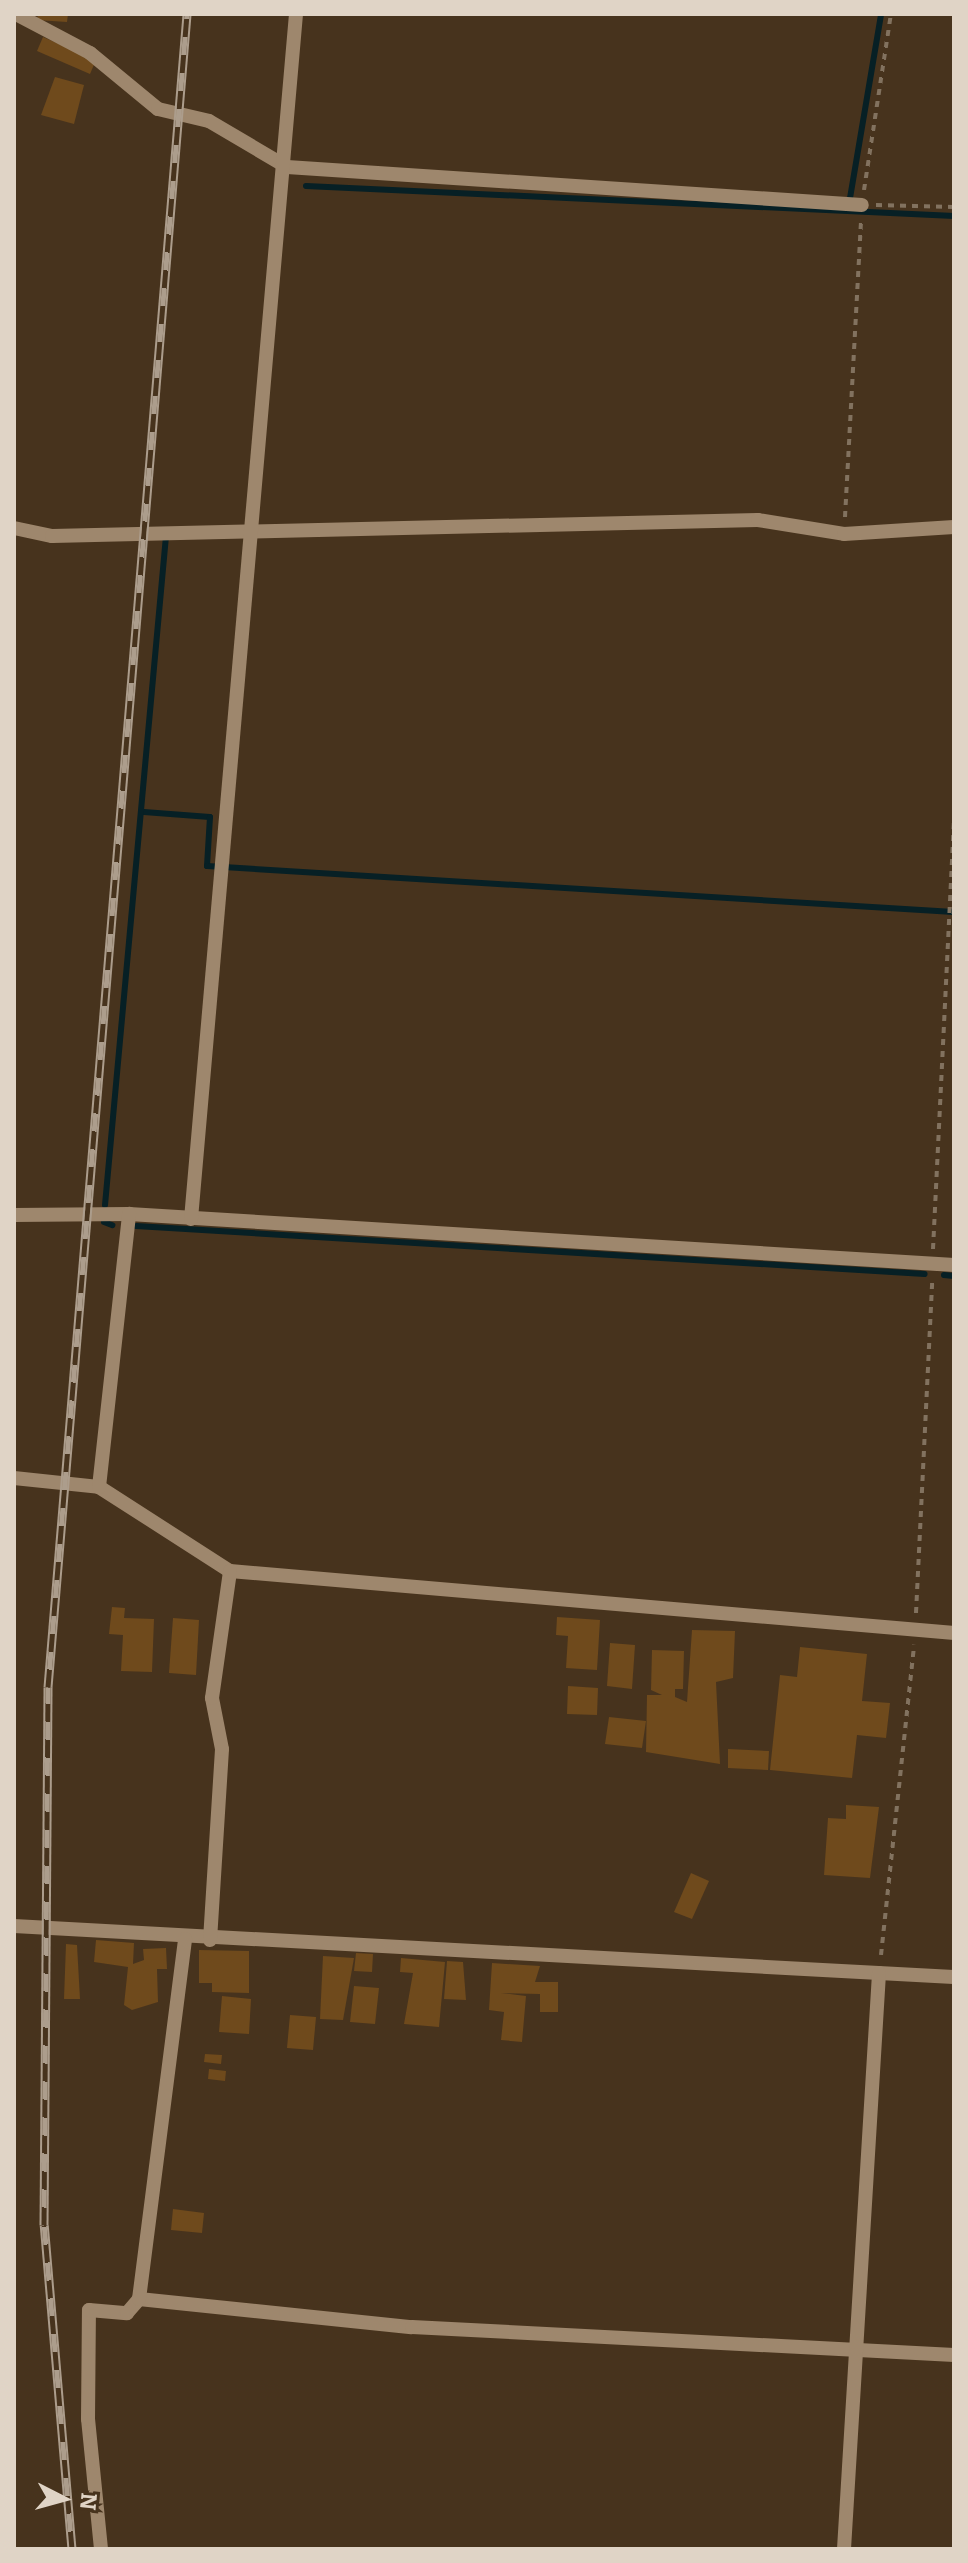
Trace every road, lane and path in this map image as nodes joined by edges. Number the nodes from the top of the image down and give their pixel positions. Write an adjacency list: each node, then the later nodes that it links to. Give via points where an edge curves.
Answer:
1 (16, 14): 4 (street, via 90,53 158,109 209,121)
2 (296, 14): 4 (street)
3 (891, 14): 5 (path)
4 (287, 167): 5 (street); 10 (street)
5 (862, 205): 6 (path); 9 (path)
6 (954, 207)
7 (954, 527): 9 (street)
8 (14, 528): 10 (street, via 52,536)
9 (844, 534): 10 (street, via 758,520)
10 (250, 535): 14 (street)
11 (954, 820): 15 (path)
12 (129, 1214): 13 (street); 14 (street); 18 (street)
13 (14, 1215)
14 (191, 1219): 15 (street)
15 (933, 1264): 16 (street); 20 (path)
16 (954, 1265)
17 (14, 1478): 18 (street)
18 (99, 1487): 19 (street)
19 (230, 1571): 20 (street); 24 (street, via 212,1698 222,1749)
20 (915, 1630): 21 (street); 25 (path)
21 (954, 1633)
22 (14, 1926): 23 (street)
23 (185, 1939): 24 (street); 27 (street)
24 (210, 1940): 25 (street)
25 (879, 1973): 26 (street); 28 (street)
26 (954, 1977)
27 (139, 2299): 28 (street, via 412,2327); 30 (street, via 127,2313 89,2310 88,2419)
28 (857, 2349): 29 (street); 31 (street)
29 (954, 2355)
30 (101, 2549)
31 (844, 2549)

